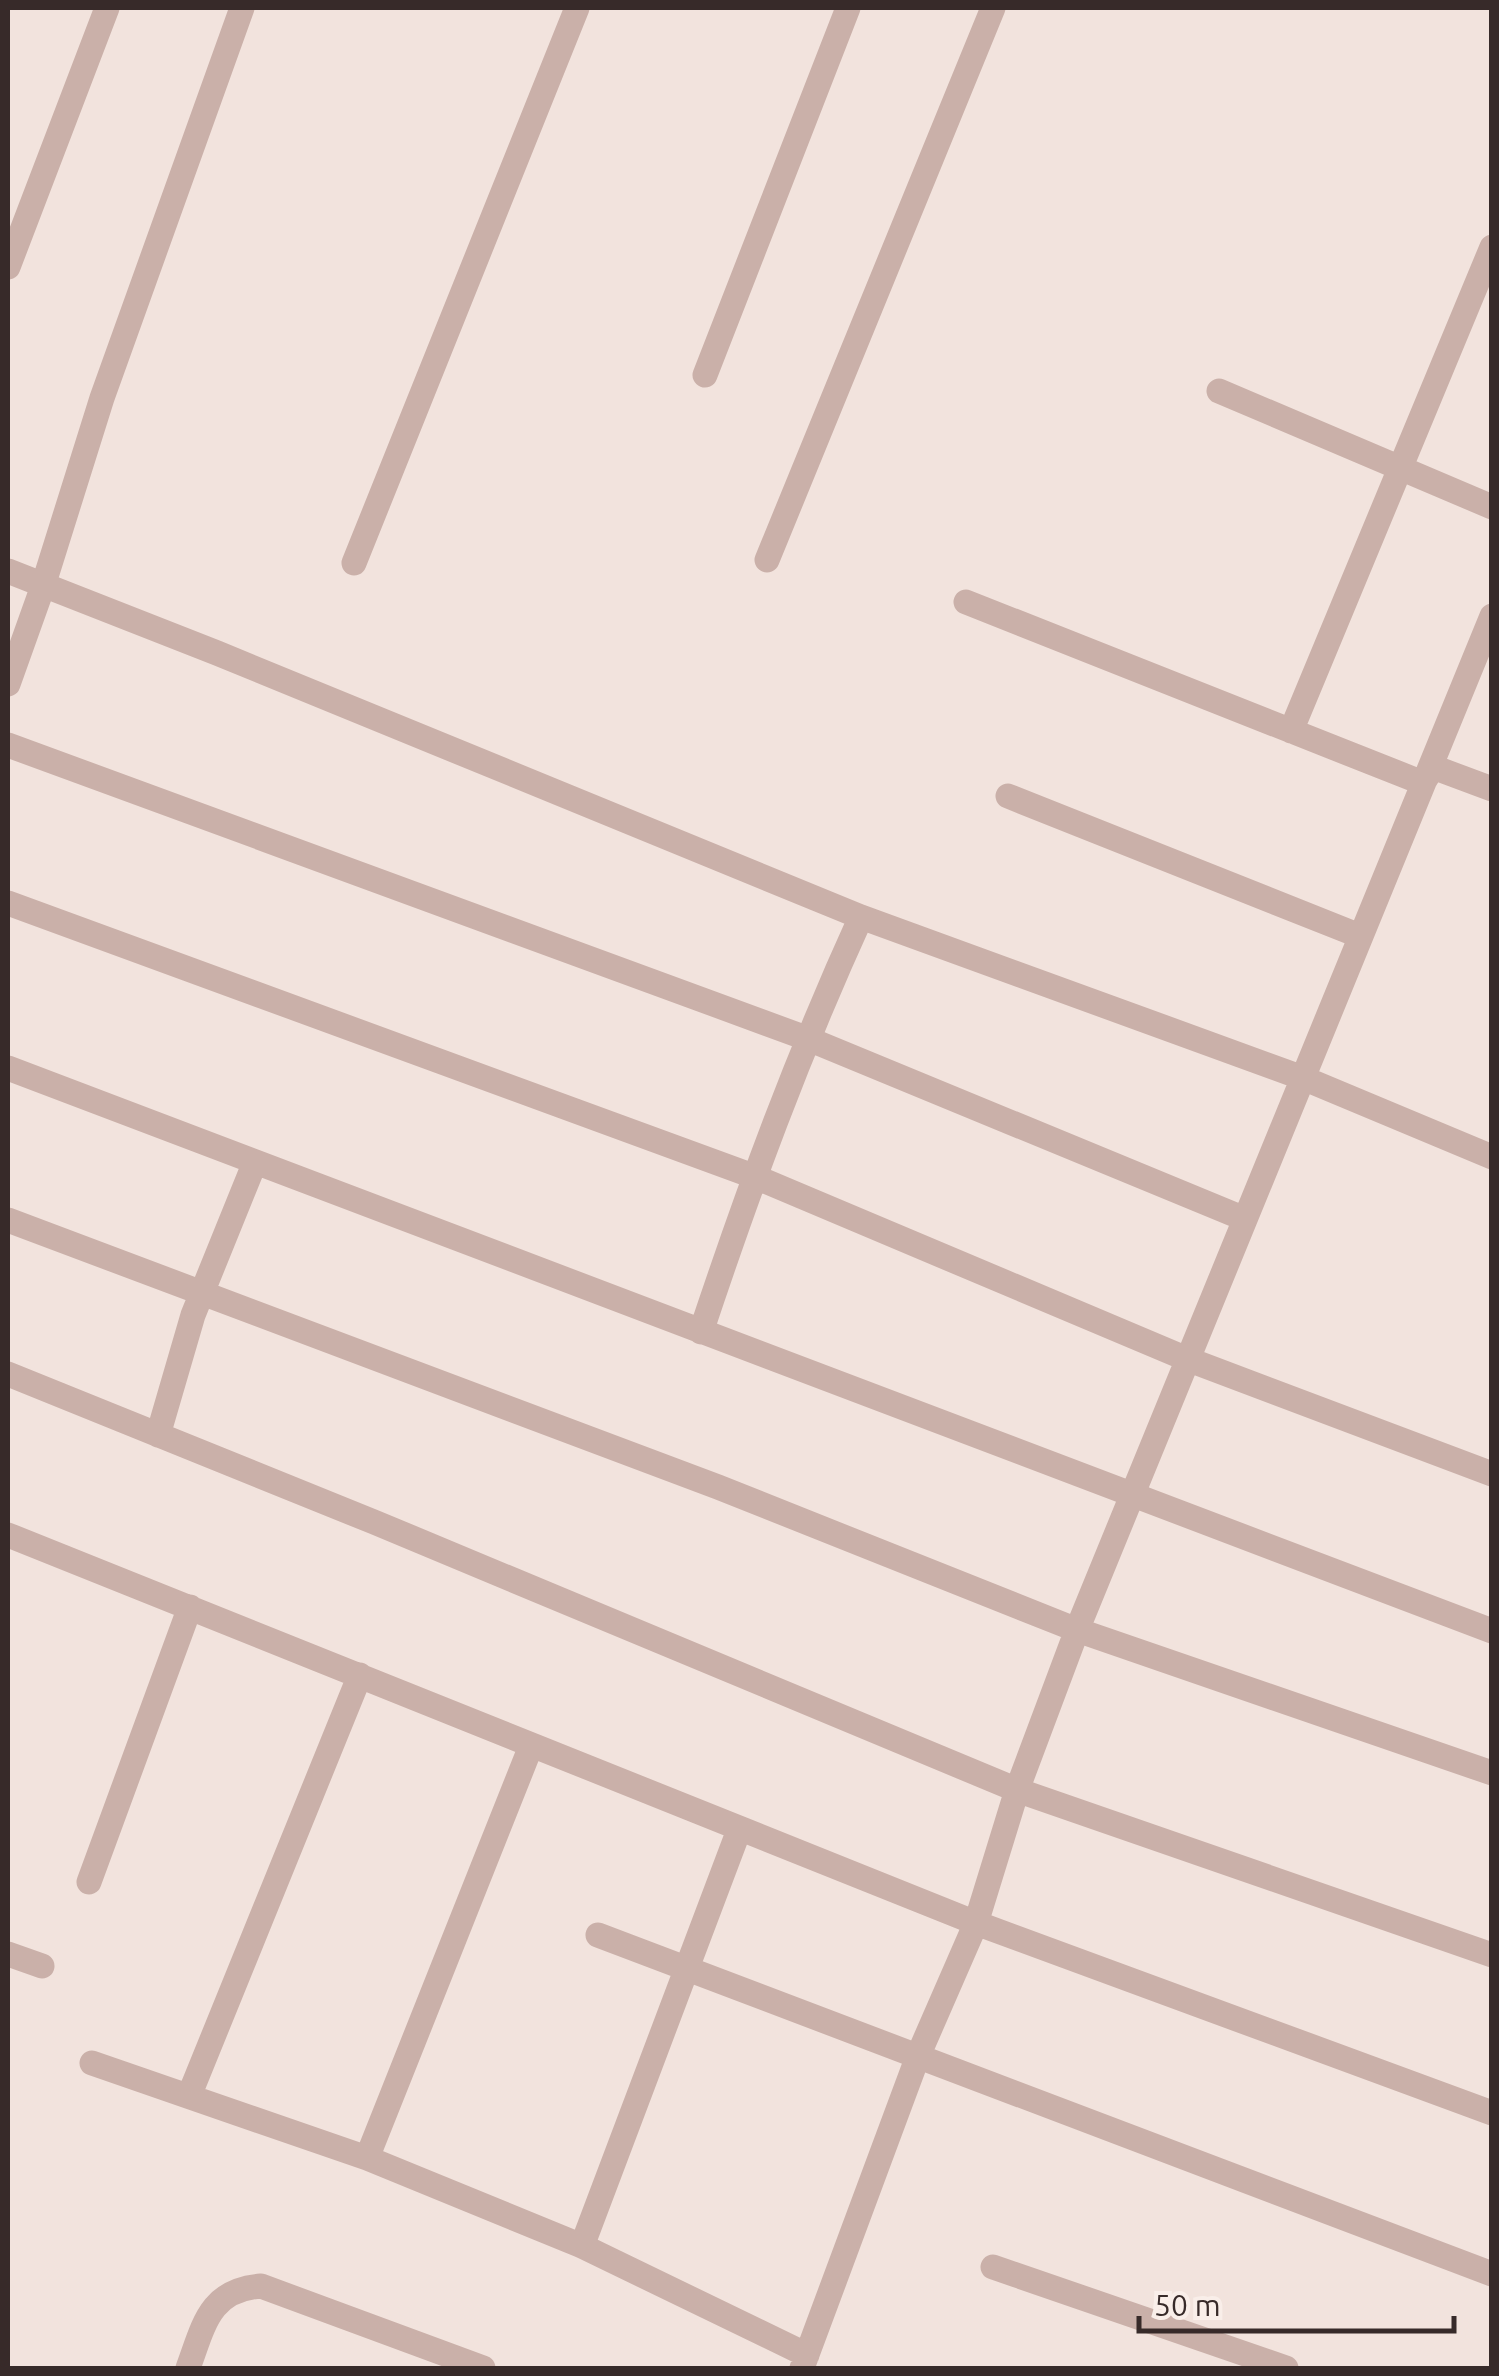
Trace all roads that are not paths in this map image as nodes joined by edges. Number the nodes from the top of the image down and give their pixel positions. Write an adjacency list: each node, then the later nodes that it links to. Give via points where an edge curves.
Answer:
1 (107, 8): 7 (street)
2 (242, 8): 15 (street, via 102,398)
3 (577, 8): 13 (street)
4 (848, 8): 8 (street)
5 (993, 8): 12 (street)
6 (1492, 246): 10 (street)
7 (8, 267)
8 (705, 375)
9 (1219, 391): 10 (street)
10 (1398, 467): 11 (street); 19 (street)
11 (1492, 507)
12 (767, 560)
13 (354, 563)
14 (8, 571): 15 (street)
15 (43, 586): 18 (street); 25 (street)
16 (966, 602): 19 (street)
17 (1492, 616): 21 (street)
18 (8, 684)
19 (1291, 732): 21 (street)
20 (8, 745): 27 (street)
21 (1423, 784): 22 (street, via 1433,767); 26 (street)
22 (1492, 789)
23 (1008, 796): 26 (street)
24 (8, 903): 32 (street)
25 (861, 917): 27 (street); 29 (street)
26 (1360, 936): 29 (street)
27 (806, 1038): 32 (street); 33 (street)
28 (8, 1068): 31 (street)
29 (1303, 1078): 30 (street); 33 (street)
30 (1492, 1157)
31 (255, 1162): 35 (street); 36 (street)
32 (753, 1176): 36 (street); 37 (street)
33 (1244, 1219): 37 (street)
34 (8, 1220): 35 (street)
35 (201, 1292): 39 (street); 44 (street)
36 (700, 1332): 41 (street)
37 (1187, 1359): 40 (street); 41 (street)
38 (8, 1374): 39 (street)
39 (158, 1436): 49 (street)
40 (1492, 1474)
41 (1132, 1493): 44 (street); 45 (street)
42 (8, 1535): 43 (street)
43 (190, 1607): 46 (street); 51 (street)
44 (1076, 1630): 48 (street); 49 (street)
45 (1492, 1632)
46 (360, 1676): 47 (street); 60 (street)
47 (531, 1746): 50 (street); 62 (street)
48 (1492, 1773)
49 (1018, 1790): 52 (street); 55 (street)
50 (738, 1830): 52 (street); 57 (street)
51 (90, 1882)
52 (976, 1923): 58 (street); 61 (street)
53 (598, 1935): 57 (street)
54 (8, 1954): 56 (street)
55 (1492, 1955)
56 (42, 1966)
57 (686, 1968): 58 (street); 63 (street)
58 (918, 2056): 65 (street); 66 (street)
59 (92, 2062): 60 (street)
60 (189, 2096): 62 (street)
61 (1492, 2112)
62 (366, 2158): 63 (street)
63 (582, 2246): 66 (street)
64 (993, 2267): 69 (street)
65 (1492, 2274)
66 (804, 2362)
67 (188, 2368): 68 (street, via 222,2297 260,2286)
68 (484, 2368)
69 (1286, 2368)

